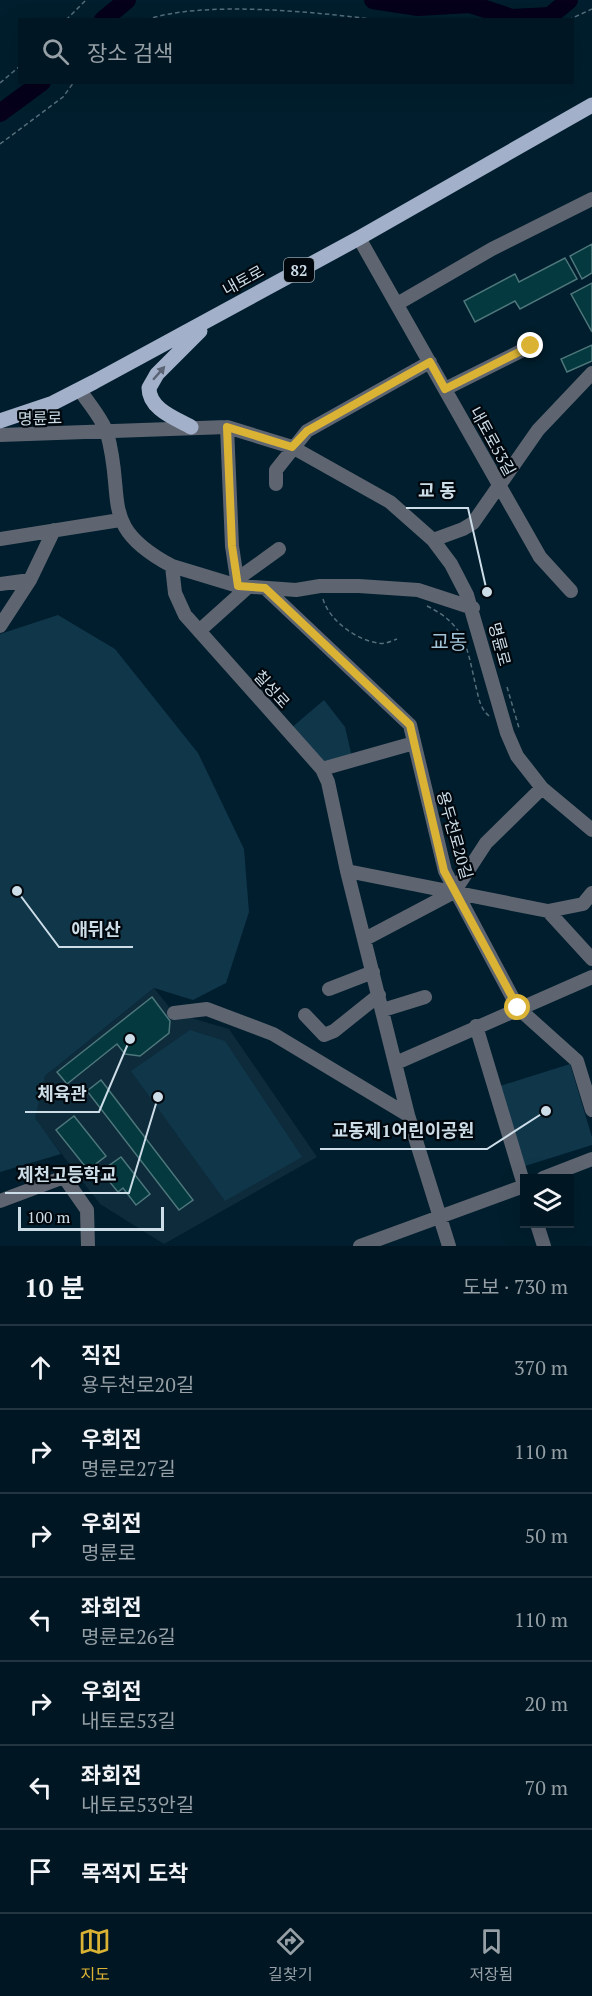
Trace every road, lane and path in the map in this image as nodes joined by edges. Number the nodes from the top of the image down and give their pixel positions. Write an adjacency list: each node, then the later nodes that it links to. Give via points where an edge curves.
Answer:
1 (86, 0): 5 (path)
2 (239, 5): 7 (path)
3 (170, 9): 6 (path)
4 (592, 9): 8 (path)
5 (68, 18)
6 (150, 18)
7 (360, 18)
8 (572, 18)
9 (18, 68): 10 (path)
10 (0, 83)
11 (73, 84): 13 (path, via 63,97)
12 (592, 105): 15 (main road, 내토로 / 82)
13 (0, 144)
14 (592, 199): 16 (street, via 492,249)
15 (359, 238): 16 (street, 내토로53길); 17 (main road, 내토로 / 82)
16 (397, 304): 19 (street, 내토로53길)
17 (214, 317): 22 (main road, 내토로 / 82); 24 (main road, one-way to 17, via 152,401 149,388 157,374)
18 (531, 346): 21 (street)
19 (430, 362): 21 (street, 내토로53길); 28 (street, via 307,431)
20 (592, 373): 30 (street, via 538,430)
21 (445, 389): 30 (street, 내토로53길)
22 (80, 390): 23 (main road, 내토로 / 82); 26 (street)
23 (0, 421)
24 (191, 427): 25 (street, 명륜로); 26 (street, 명륜로)
25 (227, 427): 28 (street, 명륜로); 39 (street, via 232,546)
26 (106, 432): 27 (street, 명륜로); 31 (street)
27 (0, 435)
28 (292, 447): 29 (street, via 276,470); 34 (street, 명륜로, via 390,502)
29 (276, 484)
30 (498, 484): 34 (street, via 473,523); 42 (street, 내토로53길, via 540,557)
31 (120, 520): 32 (street); 36 (street, via 145,552)
32 (54, 530): 33 (street); 37 (street)
33 (0, 539)
34 (433, 540): 44 (street, 명륜로, via 451,564)
35 (279, 549): 39 (street)
36 (172, 566): 39 (street); 46 (street, 칠성로, via 179,605)
37 (30, 580): 38 (street); 45 (street)
38 (0, 584)
39 (241, 584): 41 (street); 46 (street)
40 (320, 586): 41 (street, via 296,590); 44 (street, via 418,590); 47 (path, via 327,611 359,638 380,644)
41 (265, 588): 49 (street, 용두천로20길, via 410,725)
42 (572, 591)
43 (425, 605): 48 (path, via 442,613 458,628 481,709)
44 (473, 608): 51 (street, 명륜로, via 507,734 517,756)
45 (0, 626)
46 (199, 631): 50 (street, 칠성로)
47 (397, 639)
48 (490, 717)
49 (414, 744): 50 (street); 54 (street, 용두천로20길, via 444,871)
50 (322, 769): 53 (street, 칠성로, via 332,794)
51 (542, 788): 52 (street, 명륜로); 54 (street, via 486,843)
52 (592, 830)
53 (348, 872): 54 (street); 57 (street, 칠성로)
54 (454, 892): 56 (street); 57 (street); 64 (street, 용두천로20길)
55 (592, 893): 56 (street, via 583,904)
56 (548, 911): 58 (street)
57 (365, 939): 59 (street, 칠성로)
58 (591, 954)
59 (373, 972): 61 (street); 62 (street, 칠성로)
60 (592, 977): 64 (street)
61 (329, 989)
62 (379, 995): 65 (street, 칠성로); 67 (street, via 324,1035)
63 (424, 997): 65 (street)
64 (518, 1008): 68 (street); 70 (street, 용두천로20길, via 577,1061)
65 (383, 1010): 69 (street, 칠성로)
66 (174, 1012): 71 (street, via 207,1009 273,1034)
67 (305, 1015)
68 (476, 1026): 69 (street); 73 (street)
69 (396, 1063): 71 (street, 칠성로)
70 (592, 1110)
71 (408, 1115): 77 (street, 칠성로)
72 (592, 1159): 74 (street)
73 (522, 1174)
74 (555, 1174)
75 (520, 1187): 77 (street)
76 (0, 1201): 79 (street, via 64,1177 87,1210)
77 (441, 1218): 80 (street); 81 (street, 칠성로)
78 (538, 1228): 82 (street)
79 (87, 1246)
80 (360, 1246)
81 (449, 1246)
82 (544, 1246)

